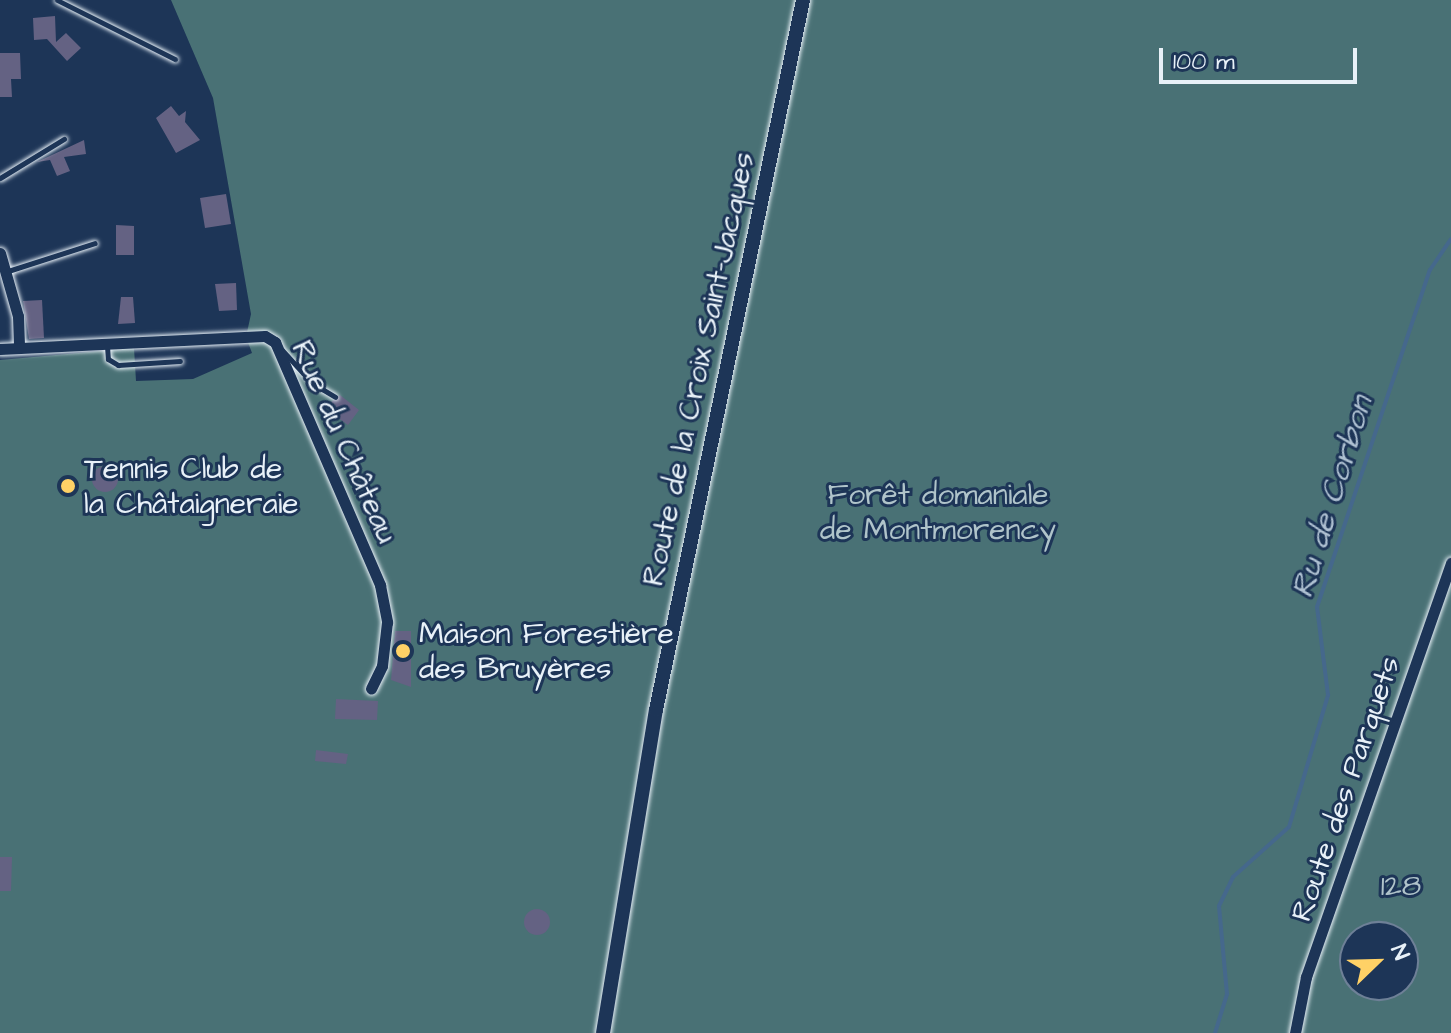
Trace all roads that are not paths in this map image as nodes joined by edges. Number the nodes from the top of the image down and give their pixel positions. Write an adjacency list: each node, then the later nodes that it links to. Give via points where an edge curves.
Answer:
1 (57, 0): 3 (lane)
2 (803, 0): 17 (street, Route de la Croix Saint-Jacques, via 656,710)
3 (175, 59)
4 (64, 139): 5 (lane)
5 (0, 178)
6 (95, 243): 8 (lane)
7 (0, 253): 8 (street)
8 (8, 271): 10 (street)
9 (106, 343): 10 (street, Rue du Château); 12 (street, Rue du Château, via 265,336); 13 (lane, via 108,359 118,365)
10 (19, 348): 11 (street, Rue du Château)
11 (0, 349)
12 (282, 349): 14 (lane, via 312,383); 16 (street, Rue du Château, via 380,585 387,622 382,666)
13 (180, 361)
14 (335, 397)
15 (1451, 563): 18 (street, Route des Parquets, via 1306,977)
16 (371, 689)
17 (603, 1033)
18 (1295, 1033)

